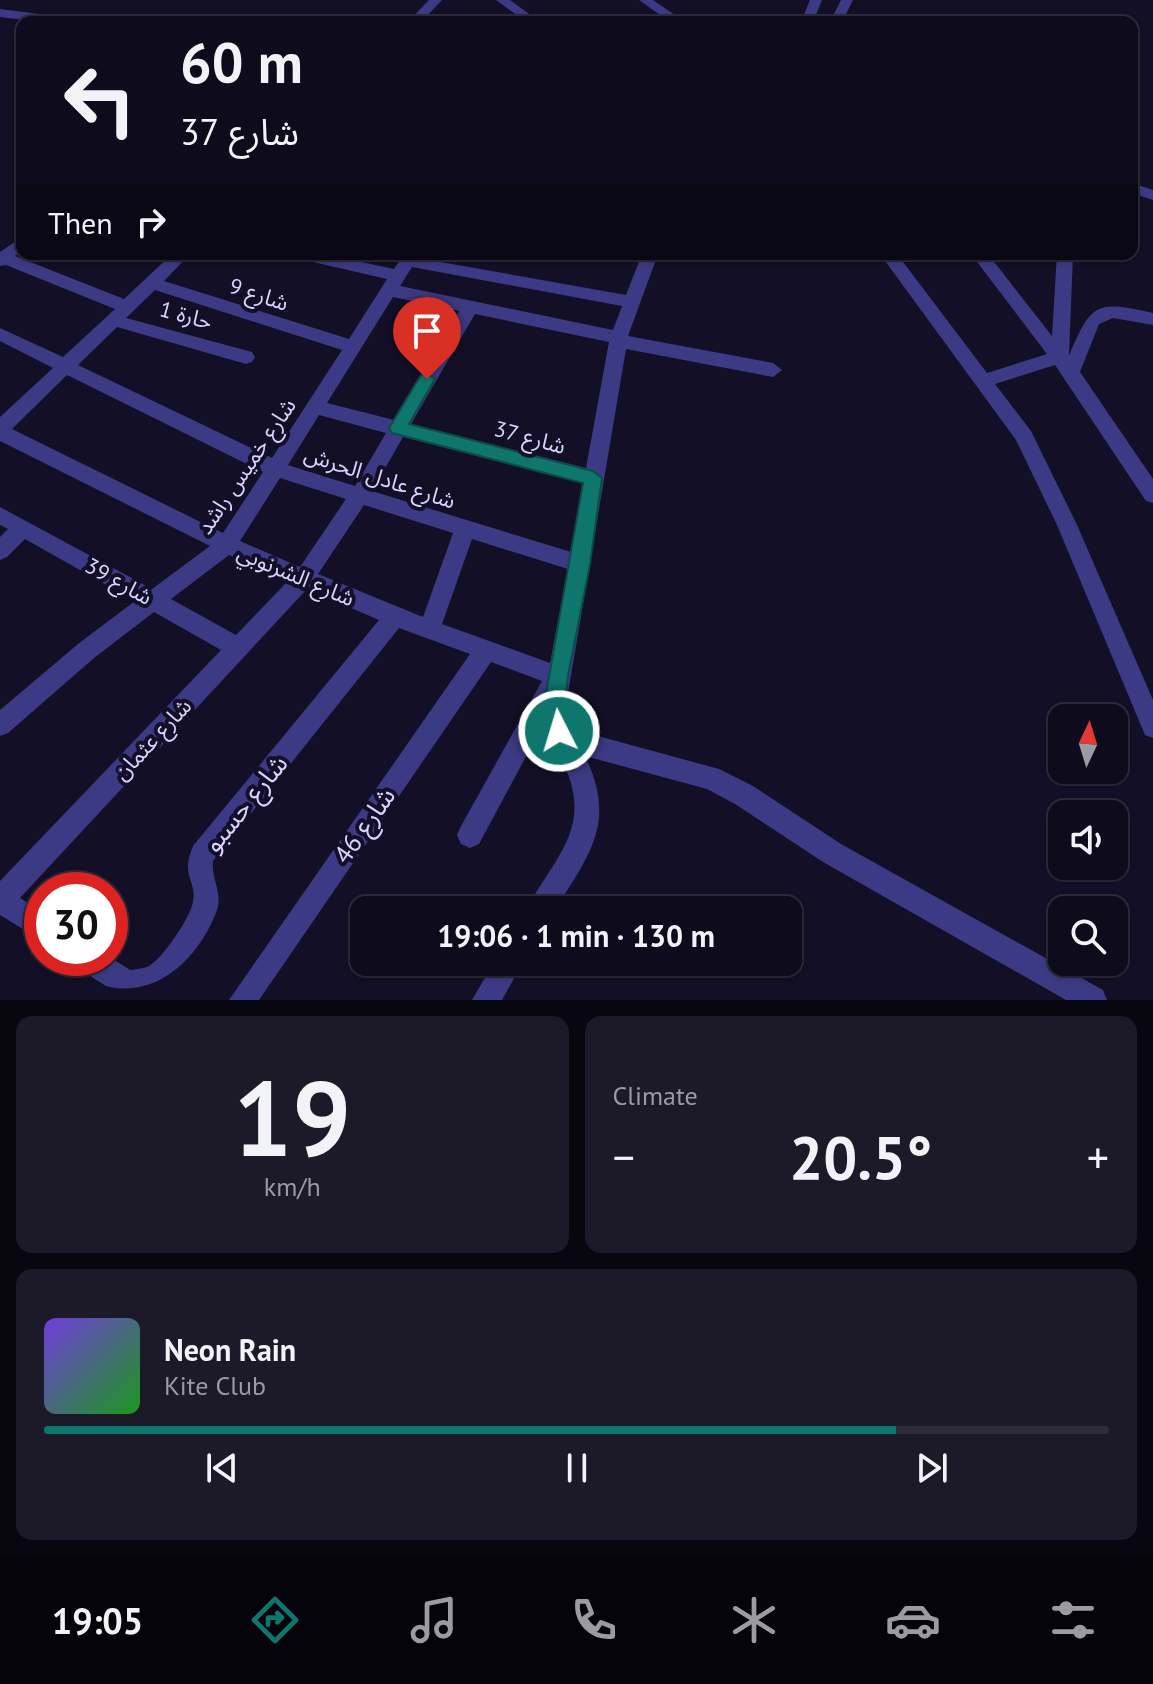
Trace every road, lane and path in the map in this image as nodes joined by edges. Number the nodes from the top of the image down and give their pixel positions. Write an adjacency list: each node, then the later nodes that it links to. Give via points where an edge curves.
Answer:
1 (436, 0): 6 (street)
2 (502, 0): 7 (street)
3 (645, 0): 8 (street)
4 (0, 13): 5 (street)
5 (24, 16)
6 (420, 16)
7 (525, 16)
8 (670, 16)
9 (2, 260): 19 (street)
10 (176, 260): 17 (street)
11 (338, 260): 16 (street)
12 (644, 260): 18 (street)
13 (892, 260): 30 (street)
14 (984, 260): 27 (street)
15 (1065, 260): 27 (street)
16 (401, 270): 18 (street); 20 (street); 25 (street, شارع خميس راشد)
17 (152, 283): 19 (street); 25 (street, شارع 9)
18 (630, 302): 23 (street)
19 (127, 307): 22 (street)
20 (470, 307): 23 (street); 32 (street, شارع عثمان)
21 (1153, 319): 27 (street, via 1098,315)
22 (113, 320): 26 (street, حارة 1); 28 (street)
23 (619, 340): 29 (street); 35 (street)
24 (5, 343): 28 (street, شارع عادل الحرش)
25 (353, 347): 31 (street, شارع خميس راشد)
26 (246, 357)
27 (1065, 365): 30 (street); 36 (street)
28 (65, 366): 33 (street); 34 (street, شارع عادل الحرش)
29 (773, 370)
30 (982, 381): 52 (street, via 1024,436)
31 (315, 407): 32 (street, شارع 37); 34 (street, شارع خميس راشد)
32 (398, 428): 35 (street, شارع 37); 37 (street, شارع عثمان)
33 (0, 431): 41 (street, شارع الشرنوبي)
34 (275, 469): 37 (street, شارع عادل الحرش); 41 (street, شارع خميس راشد)
35 (593, 478): 43 (street)
36 (1153, 495)
37 (359, 496): 40 (street, شارع عادل الحرش); 44 (street, شارع عثمان)
38 (0, 515): 39 (street, شارع 39)
39 (22, 528): 42 (street); 45 (street, شارع 39)
40 (465, 529): 43 (street, شارع عادل الحرش); 47 (street)
41 (227, 545): 44 (street, شارع الشرنوبي); 45 (street, شارع خميس راشد)
42 (0, 551)
43 (581, 564): 50 (street)
44 (304, 578): 46 (street, شارع الشرنوبي); 48 (street, شارع عثمان)
45 (154, 601): 48 (street, شارع 39); 51 (street, شارع خميس راشد)
46 (395, 617): 47 (street, شارع الشرنوبي); 58 (street, شارع حسبو, via 202,855 197,875 206,896 203,914 164,972 127,984)
47 (429, 630): 49 (street, شارع الشرنوبي)
48 (238, 648): 56 (street, شارع عثمان)
49 (486, 650): 50 (street, شارع الشرنوبي); 60 (street, شارع 46)
50 (557, 676): 53 (street, via 553,711); 54 (street)
51 (0, 725)
52 (1153, 727)
53 (562, 738): 55 (street, via 586,789 587,818); 62 (street, via 710,778)
54 (470, 835)
55 (548, 896)
56 (0, 900): 57 (street)
57 (24, 916)
58 (115, 976)
59 (501, 976): 61 (street)
60 (243, 1000)
61 (486, 1000)
62 (1093, 1000)

